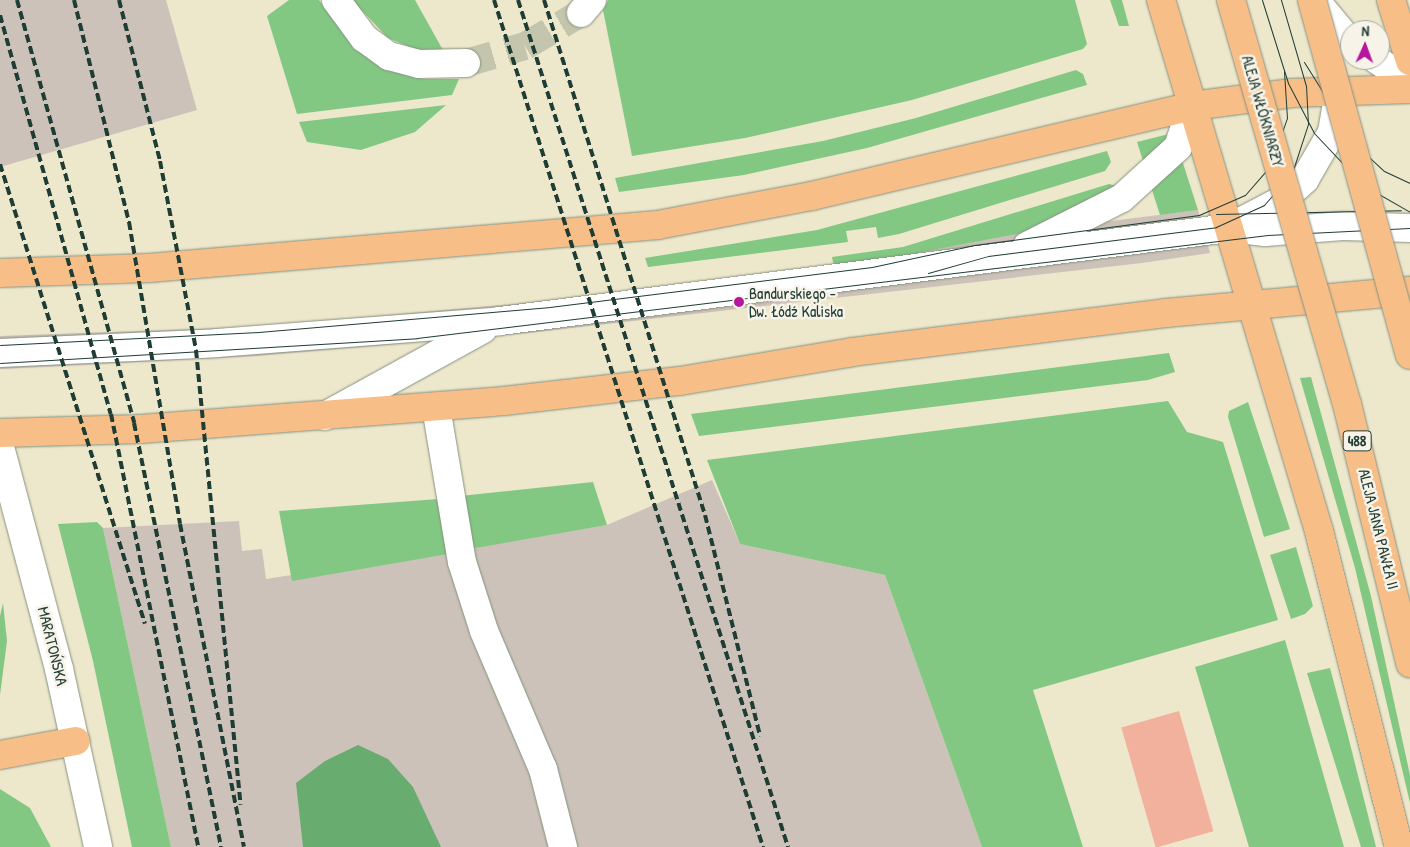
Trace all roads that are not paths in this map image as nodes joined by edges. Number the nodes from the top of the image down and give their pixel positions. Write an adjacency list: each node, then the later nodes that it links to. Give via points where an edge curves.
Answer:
1 (336, 0): 8 (street, via 364,38 389,56 420,64)
2 (1161, 0): 13 (main road)
3 (1231, 0): 14 (main road, ALEJA WŁÓKNIARZY / 488, bridge)
4 (1314, 0): 6 (street); 12 (street); 23 (main road, bridge)
5 (1391, 0): 7 (main road)
6 (1340, 30)
7 (1410, 61)
8 (466, 63)
9 (1390, 69): 10 (street)
10 (1410, 82)
11 (1410, 89): 12 (main road)
12 (1338, 91): 13 (main road); 15 (street, via 1332,132 1305,179 1274,205)
13 (1192, 106): 15 (main road); 17 (street, via 1178,147 1122,198 1053,234); 18 (main road, via 803,198 666,224 159,267)
14 (1295, 222): 28 (main road, ALEJA JANA PAWŁA II / 488, bridge, via 1347,404)
15 (1229, 228): 16 (street, via 1265,232 1343,226); 17 (street); 20 (main road)
16 (1410, 228)
17 (988, 259): 21 (street)
18 (0, 273)
19 (1410, 291): 20 (main road)
20 (1253, 304): 24 (main road, via 853,352 680,381); 33 (main road, via 1353,654)
21 (500, 321): 22 (street, via 217,343); 25 (street)
22 (0, 353)
23 (1410, 355)
24 (436, 407): 25 (main road); 32 (street, via 462,562 484,631 543,769)
25 (325, 416): 26 (main road, via 141,429)
26 (0, 433)
27 (0, 448): 29 (street, MARATOŃSKA)
28 (1410, 663)
29 (76, 740): 30 (main road); 31 (street, MARATOŃSKA)
30 (0, 755)
31 (98, 847)
32 (563, 847)
33 (1399, 847)

